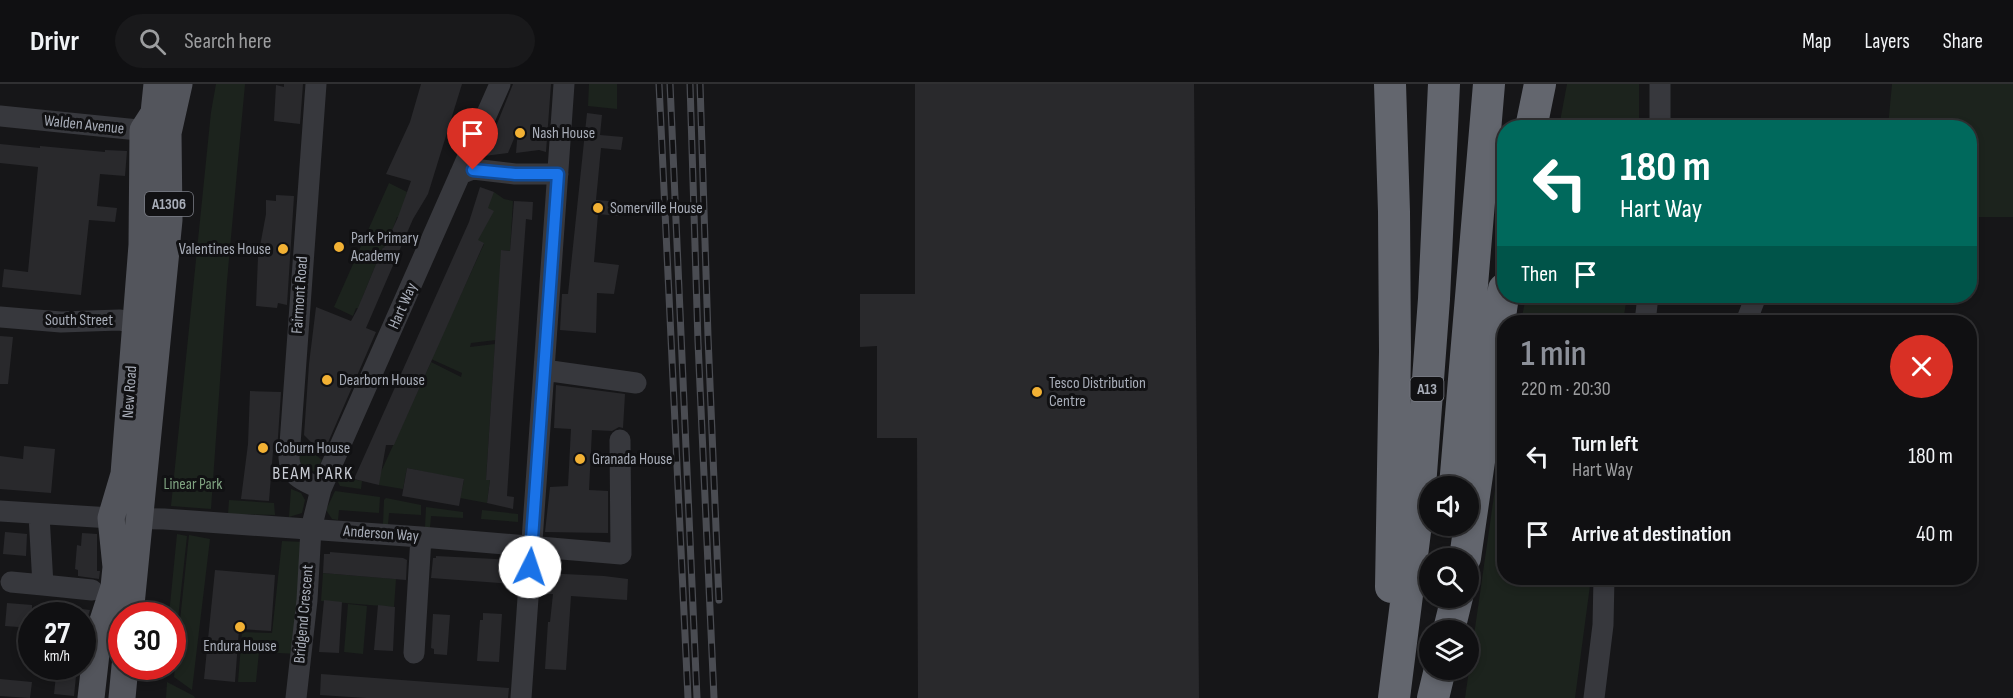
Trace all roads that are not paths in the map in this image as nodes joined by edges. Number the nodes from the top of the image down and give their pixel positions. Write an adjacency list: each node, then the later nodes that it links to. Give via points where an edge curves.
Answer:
1 (157, 84): 14 (main road, New Road / A1306)
2 (179, 84): 14 (main road, New Road / A1306)
3 (316, 84): 24 (street, Fairmont Road, via 289,467 296,477)
4 (500, 84): 15 (street, Hart Way)
5 (564, 84): 16 (street)
6 (1390, 84): 43 (highway, A13, via 1395,341 1390,569)
7 (1444, 84): 43 (highway, A13, via 1419,500)
8 (1489, 84): 23 (highway, A13)
9 (1540, 84): 12 (highway)
10 (1660, 84): 13 (street)
11 (0, 116): 14 (street, Walden Avenue)
12 (1533, 120)
13 (1660, 120)
14 (155, 132): 18 (main road, New Road / A1306, via 142,245)
15 (460, 174): 16 (street, via 473,170); 24 (street, Hart Way)
16 (558, 174): 20 (street)
17 (0, 317): 18 (street, South Street)
18 (147, 324): 27 (main road, New Road / A1306, via 124,474); 28 (main road, New Road / A1306)
19 (1497, 337): 32 (highway)
20 (544, 370): 21 (street); 31 (street)
21 (636, 383)
22 (620, 440): 31 (street, Anderson Way, via 621,554)
23 (1456, 476)
24 (321, 489): 29 (street, Hart Way)
25 (0, 511): 26 (street, Anderson Way)
26 (39, 514): 27 (street, Anderson Way); 34 (street)
27 (111, 518): 28 (street, Anderson Way); 44 (main road, New Road / A1306, via 114,587 98,636)
28 (140, 518): 29 (street, Anderson Way); 38 (main road, New Road / A1306)
29 (311, 529): 30 (street, Anderson Way); 46 (street, Bridgend Crescent)
30 (421, 537): 31 (street, Anderson Way); 40 (street)
31 (531, 546): 47 (street)
32 (1466, 548)
33 (11, 582): 34 (street)
34 (43, 585): 37 (street)
35 (1604, 585): 39 (street)
36 (1615, 585): 39 (street)
37 (92, 590)
38 (131, 602)
39 (1603, 625): 49 (street)
40 (414, 653)
41 (124, 680): 45 (main road)
42 (1436, 680): 48 (highway)
43 (1394, 696)
44 (91, 698)
45 (122, 698)
46 (296, 698)
47 (521, 698)
48 (1432, 698)
49 (1594, 698)

